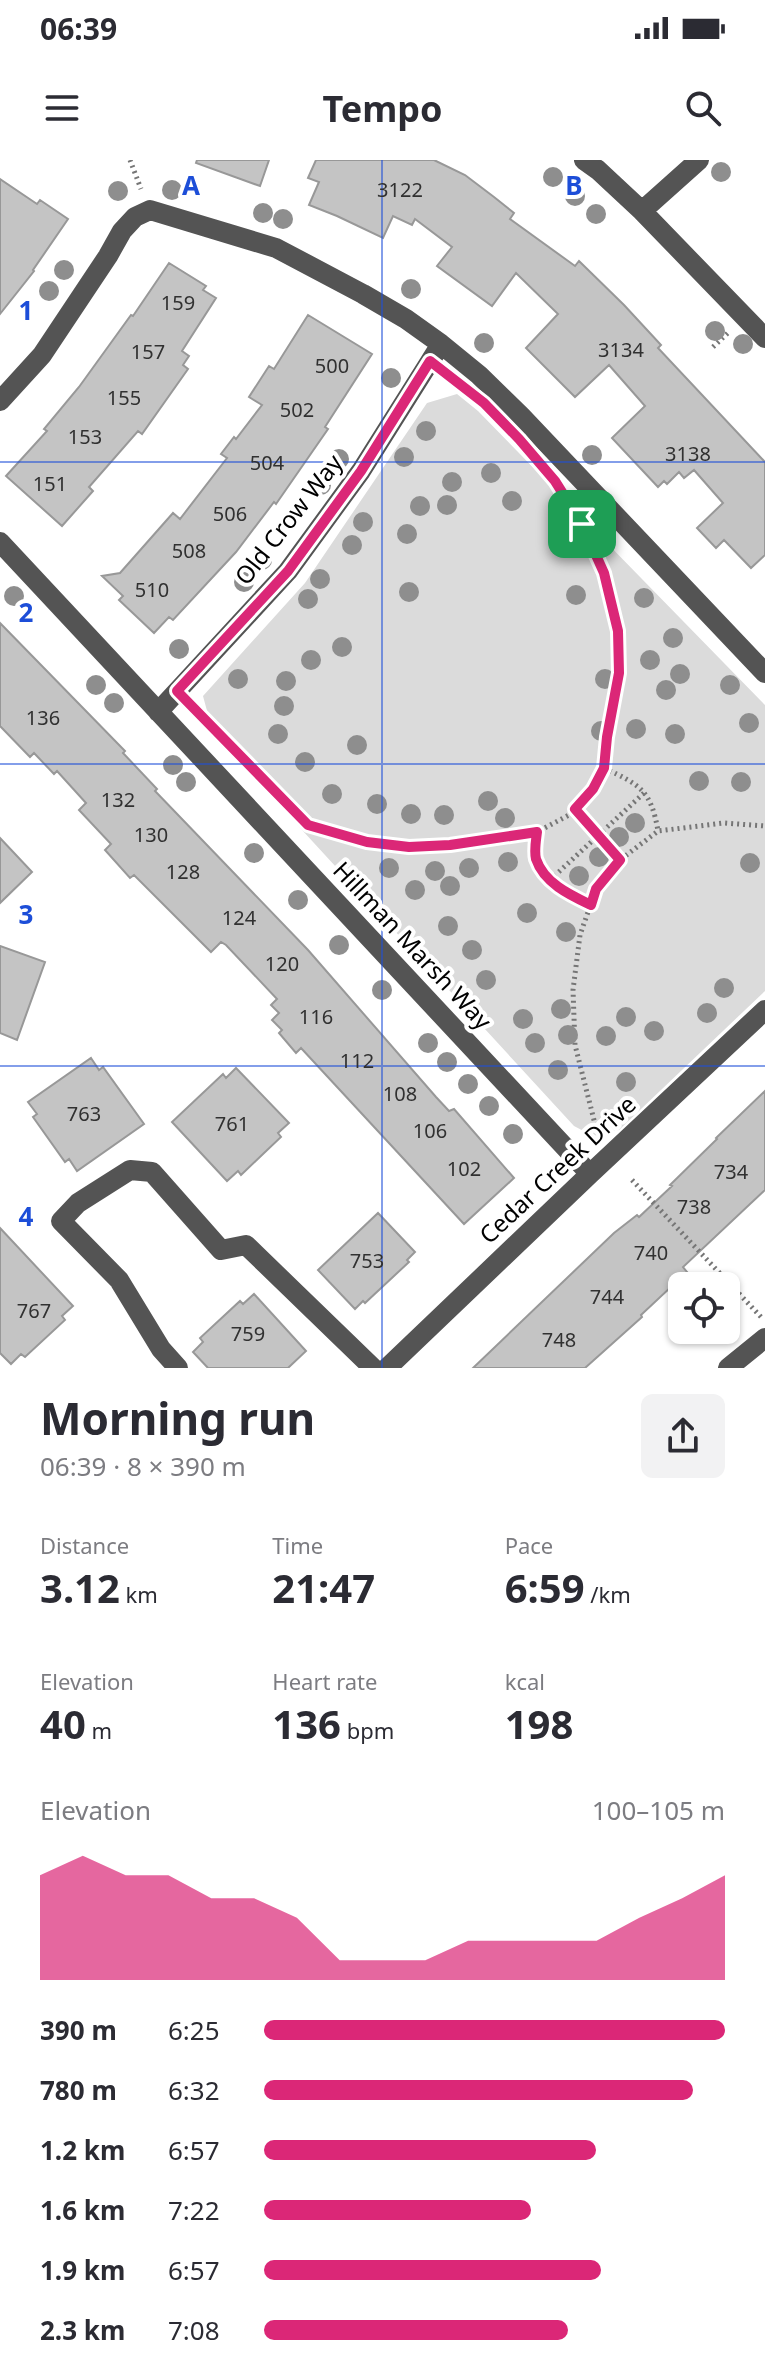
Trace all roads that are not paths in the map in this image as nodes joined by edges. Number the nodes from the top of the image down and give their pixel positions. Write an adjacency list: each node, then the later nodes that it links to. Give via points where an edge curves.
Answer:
1 (584, 160): 3 (street)
2 (699, 160): 3 (street)
3 (642, 211): 4 (street)
4 (765, 338)
5 (441, 344): 6 (street, via 406,319 276,248 150,210 122,231 42,355); 8 (street, via 521,416); 9 (street, Old Crow Way, via 361,471 288,571)
6 (0, 401)
7 (0, 542): 9 (street, Hillman Marsh Way)
8 (765, 673)
9 (158, 712): 11 (street, Hillman Marsh Way)
10 (765, 1010): 11 (street, Cedar Creek Drive)
11 (590, 1174): 15 (street, Cedar Creek Drive)
12 (765, 1338): 16 (street)
13 (178, 1368): 14 (street, via 119,1280 61,1221 78,1203 130,1170 152,1172 221,1250 246,1245)
14 (373, 1368)
15 (387, 1368)
16 (728, 1368)

